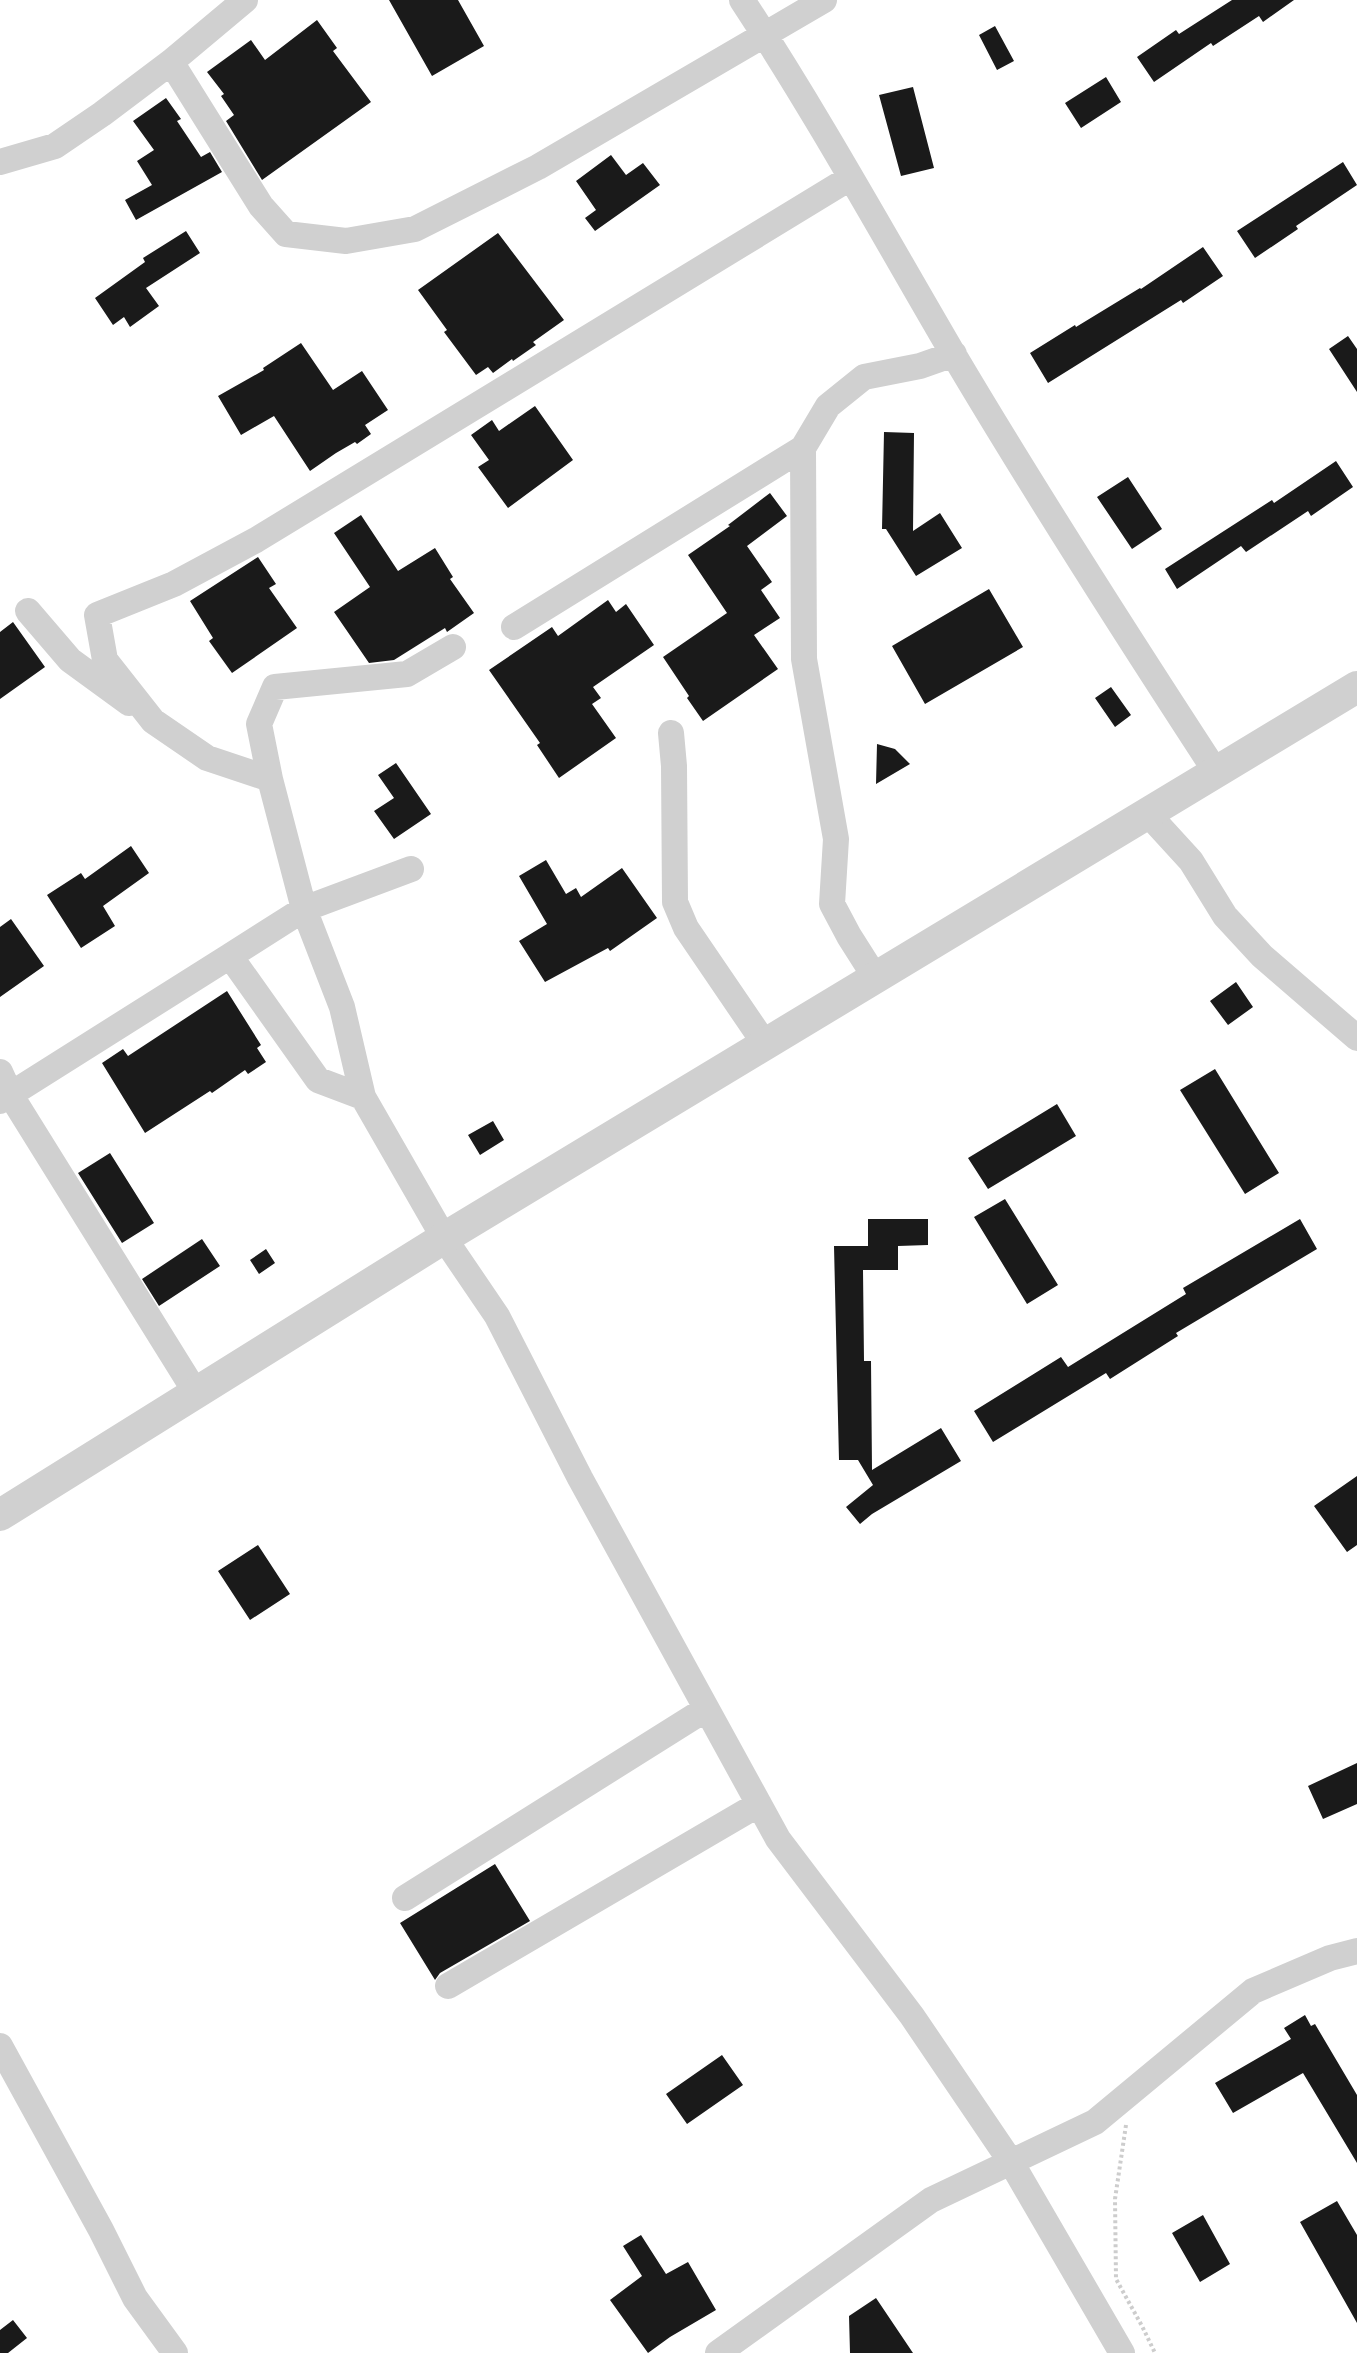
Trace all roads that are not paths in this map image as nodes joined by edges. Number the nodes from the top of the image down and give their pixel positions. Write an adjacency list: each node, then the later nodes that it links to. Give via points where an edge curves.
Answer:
1 (244, 0): 5 (street)
2 (742, 0): 4 (street)
3 (824, 0): 4 (street)
4 (765, 36): 5 (street, via 538,167 415,229 346,241 285,234 261,206); 7 (street)
5 (171, 62): 6 (street, via 55,146)
6 (0, 162)
7 (850, 178): 8 (street); 14 (street, via 256,540 174,584 97,615 105,660)
8 (954, 354): 9 (street, via 920,366 864,377 828,406); 16 (street)
9 (804, 448): 11 (street); 22 (street, via 804,659 836,839 832,904)
10 (28, 611): 14 (street, via 70,660)
11 (514, 627)
12 (453, 647): 17 (street, via 407,674 275,687 259,724)
13 (1357, 687): 16 (street)
14 (153, 721): 17 (street, via 207,758)
15 (671, 733): 24 (street, via 675,902 686,928)
16 (1216, 772): 18 (street)
17 (270, 779): 20 (street)
18 (1148, 814): 22 (street); 23 (street, via 1191,861 1225,916 1262,956)
19 (411, 869): 20 (street)
20 (304, 909): 21 (street); 26 (street, via 342,1007)
21 (230, 956): 25 (street); 26 (street, via 318,1080)
22 (876, 977): 24 (street)
23 (1357, 1038)
24 (765, 1044): 27 (street)
25 (3, 1089): 28 (street)
26 (363, 1097): 27 (street)
27 (444, 1238): 28 (street); 30 (street, via 497,1316 579,1478)
28 (196, 1393): 29 (street)
29 (0, 1515)
30 (706, 1709): 31 (street); 32 (street)
31 (759, 1804): 34 (street); 36 (street, via 778,1839 912,2016)
32 (405, 1898)
33 (1357, 1951): 36 (street, via 1330,1958 1253,1991 1095,2122)
34 (448, 1986)
35 (0, 2046): 37 (street, via 135,2298)
36 (1011, 2162): 38 (street, via 931,2200); 39 (street)
37 (175, 2353)
38 (718, 2353)
39 (1122, 2353)

